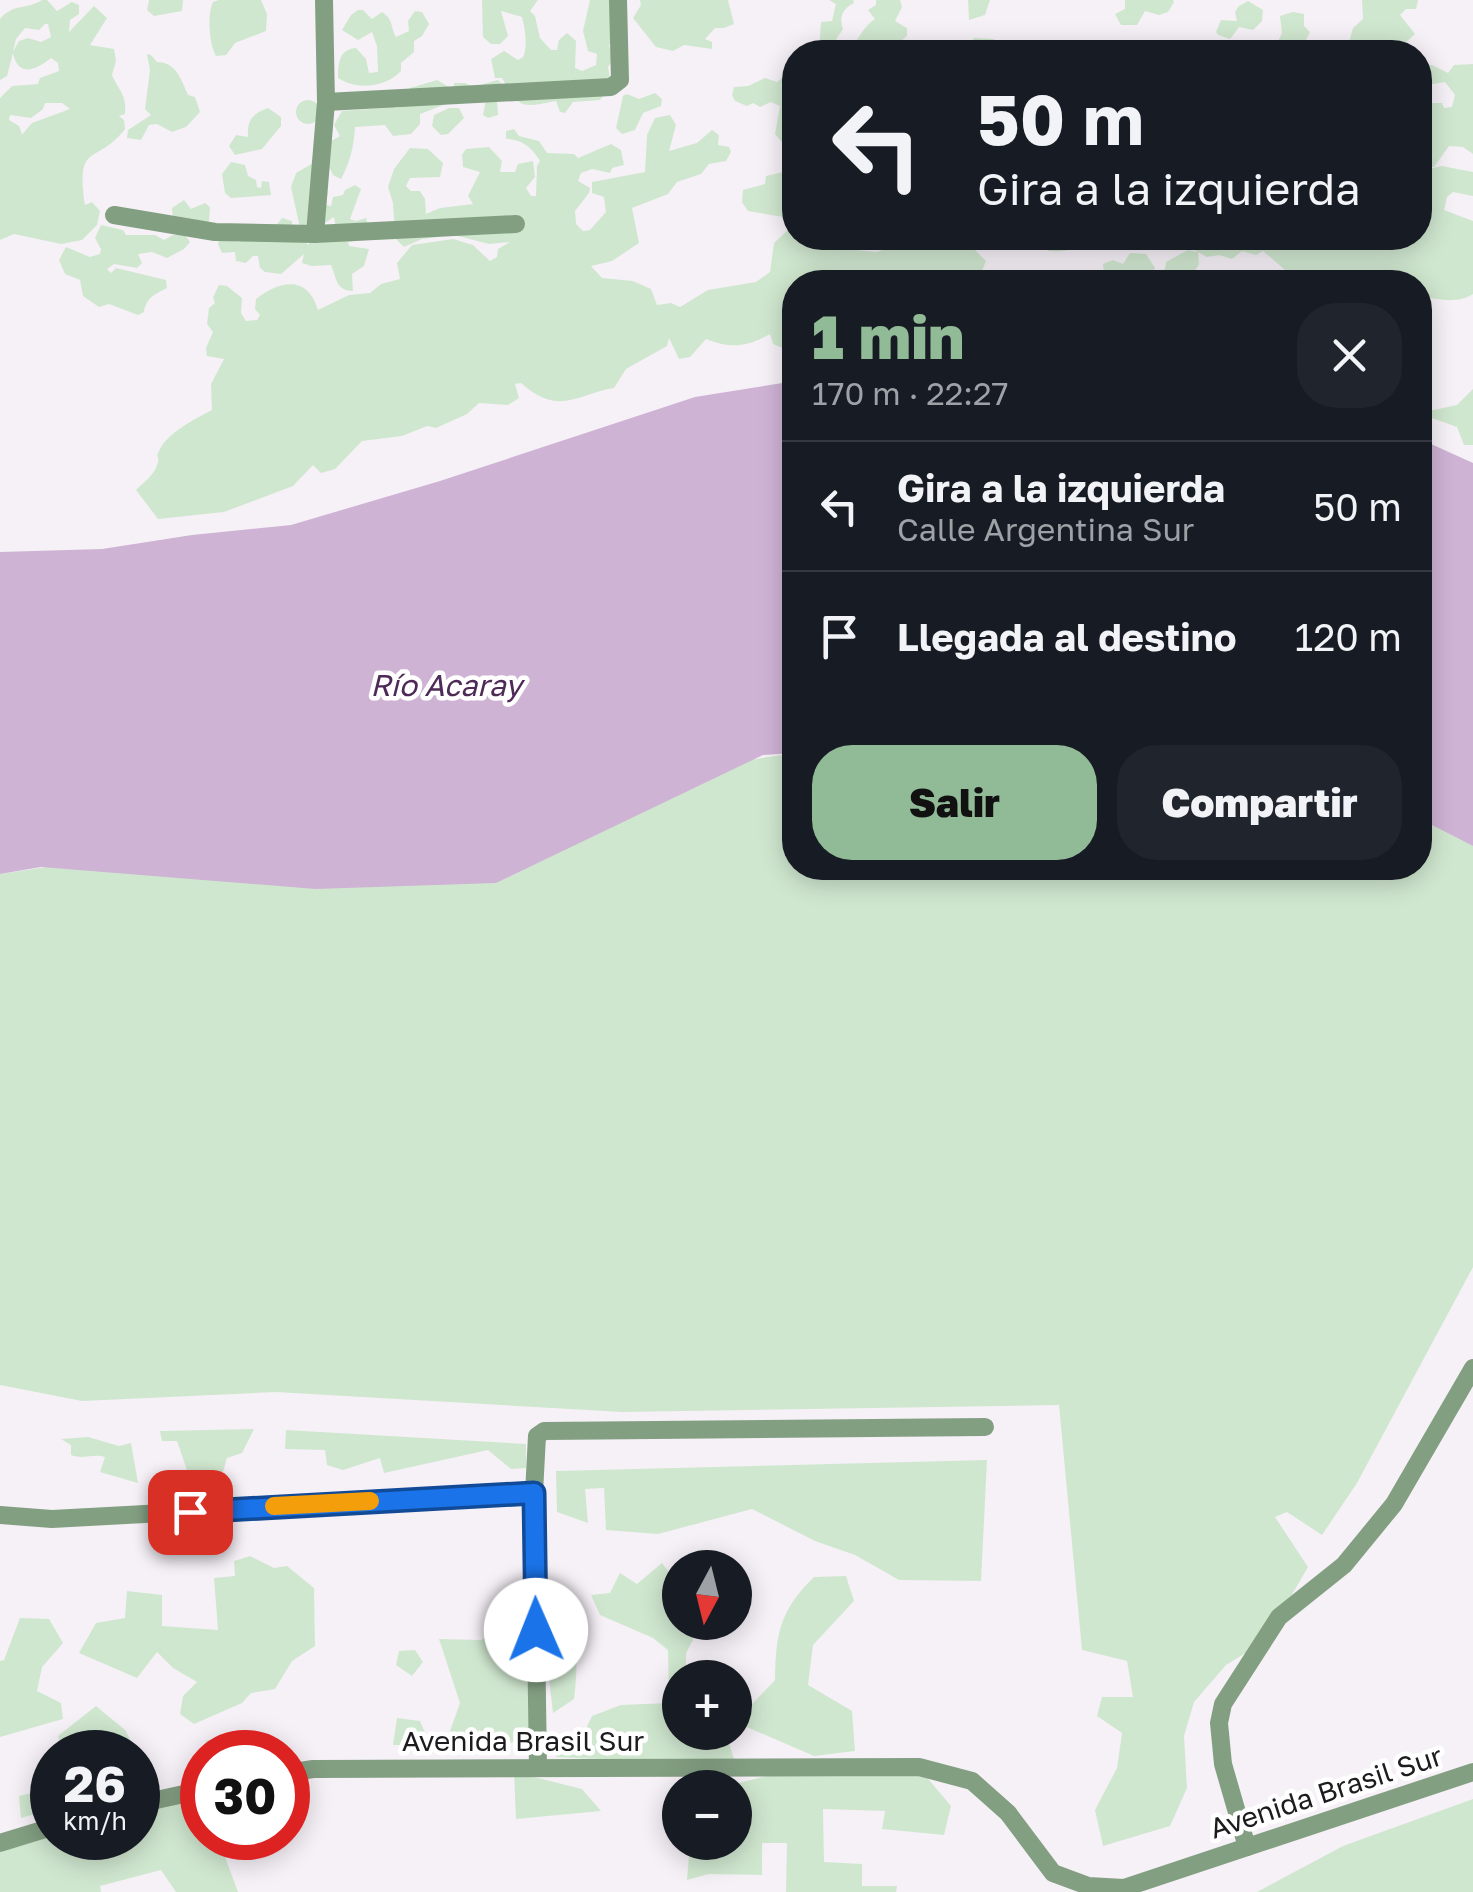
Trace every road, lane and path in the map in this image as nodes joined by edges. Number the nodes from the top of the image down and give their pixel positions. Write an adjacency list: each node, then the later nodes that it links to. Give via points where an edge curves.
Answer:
1 (324, 0): 3 (street)
2 (618, 0): 3 (street, via 622,68 612,87)
3 (326, 102): 6 (street)
4 (114, 214): 6 (street, via 215,232)
5 (516, 224): 6 (street)
6 (315, 234)
7 (1473, 1368): 16 (street, via 1394,1504 1344,1564 1279,1617 1222,1704 1223,1764)
8 (985, 1427): 9 (street, via 544,1431 534,1445)
9 (534, 1493): 10 (street, via 52,1519); 11 (street)
10 (0, 1516)
11 (538, 1768): 12 (street, Avenida Brasil Sur); 16 (street, Avenida Brasil Sur, via 919,1767 972,1781 1008,1812 1053,1872 1088,1886 1124,1888)
12 (310, 1769)
13 (1473, 1772): 16 (street, Avenida Brasil Sur)
14 (30, 1834): 15 (street)
15 (0, 1843)
16 (1247, 1847)

